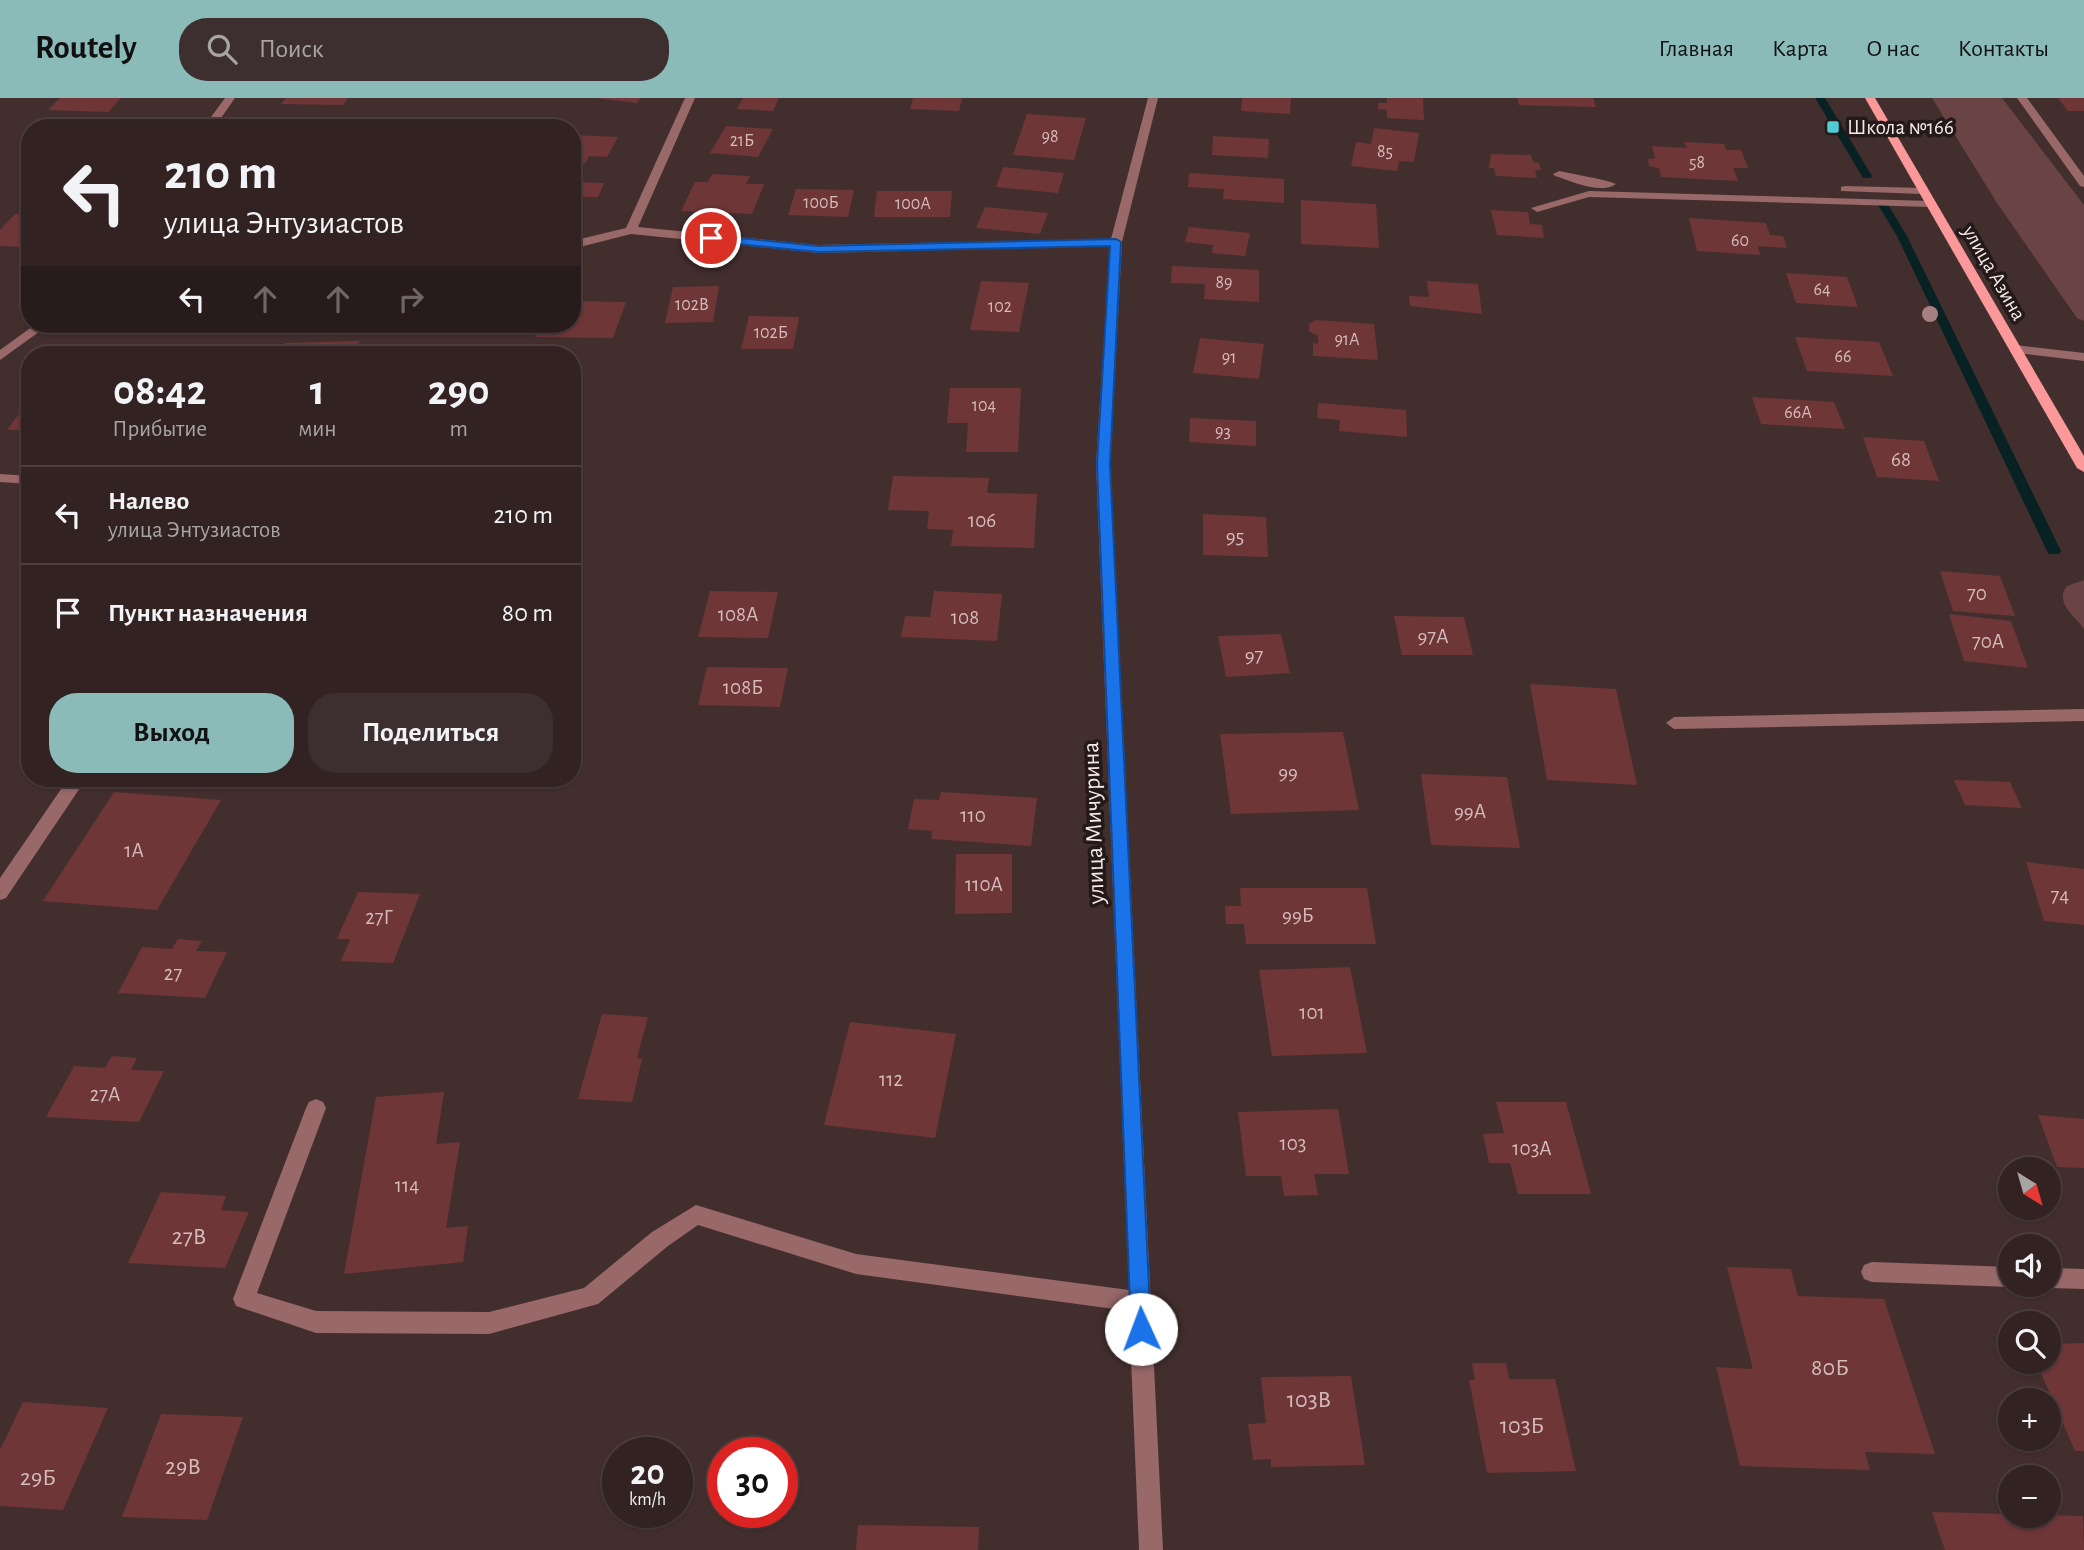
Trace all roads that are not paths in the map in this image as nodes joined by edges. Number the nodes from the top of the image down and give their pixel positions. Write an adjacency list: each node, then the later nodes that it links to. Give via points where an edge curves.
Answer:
1 (230, 98): 6 (street)
2 (690, 98): 12 (street)
3 (1153, 98): 14 (street, улица Мичурина)
4 (1870, 98): 9 (main road, улица Азина)
5 (2022, 98): 8 (street)
6 (215, 119)
7 (1559, 174): 9 (street, via 1595,184)
8 (2084, 184)
9 (1922, 191): 10 (main road, улица Азина)
10 (1930, 204): 11 (street, via 1589,194); 16 (main road, улица Азина)
11 (1537, 208)
12 (631, 230): 13 (street); 14 (street, via 818,249)
13 (581, 242)
14 (1116, 242): 31 (street, улица Мичурина, via 1103,464)
15 (32, 333): 17 (street)
16 (2014, 349): 18 (street); 19 (main road, улица Азина)
17 (0, 356)
18 (2084, 357)
19 (2084, 468)
20 (0, 478): 21 (street)
21 (21, 479)
22 (2084, 715): 23 (street)
23 (1674, 723)
24 (72, 787): 25 (street)
25 (0, 893)
26 (316, 1108): 31 (street, via 244,1299 316,1322 489,1323 590,1297 696,1215 856,1264)
27 (1872, 1272): 28 (street)
28 (1998, 1277)
29 (2061, 1278): 30 (street)
30 (2084, 1279)
31 (1140, 1302): 32 (street, улица Мичурина)
32 (1151, 1550)

